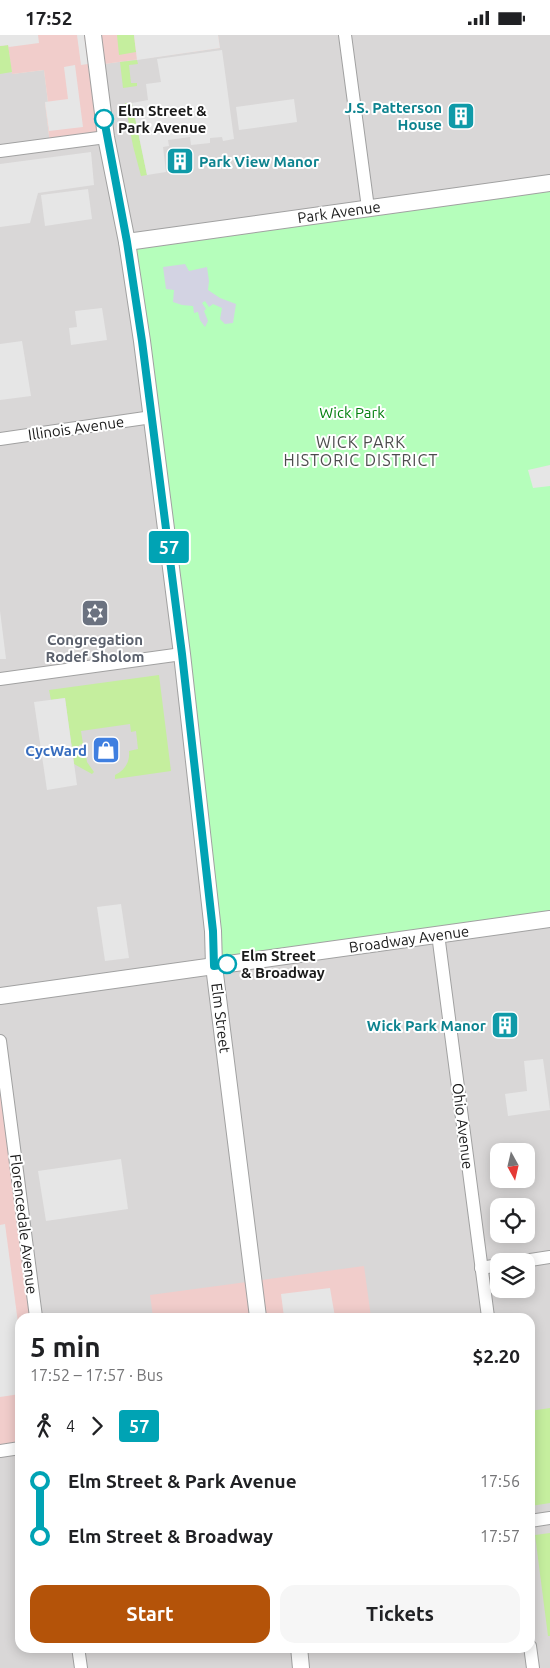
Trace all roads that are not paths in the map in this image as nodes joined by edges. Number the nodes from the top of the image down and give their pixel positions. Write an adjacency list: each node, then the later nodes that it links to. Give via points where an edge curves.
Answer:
1 (93, 35): 3 (street, Elm Street)
2 (345, 35): 6 (street)
3 (106, 137): 4 (street); 7 (street, Elm Street)
4 (0, 151)
5 (550, 183): 6 (street, Park Avenue)
6 (368, 208): 7 (street, Park Avenue)
7 (127, 242): 8 (street, Elm Street)
8 (152, 417): 9 (street, Illinois Avenue); 10 (street, Elm Street)
9 (0, 439)
10 (182, 654): 11 (street); 14 (street, Elm Street, via 213,931)
11 (0, 679)
12 (550, 919): 13 (street, Broadway Avenue)
13 (438, 934): 14 (street, Broadway Avenue); 20 (street, Ohio Avenue)
14 (214, 966): 15 (street, Broadway Avenue); 22 (street, Elm Street)
15 (0, 996)
16 (0, 1041): 21 (street, Florencedale Avenue)
17 (550, 1257): 18 (street)
18 (535, 1259)
19 (490, 1267): 20 (street)
20 (482, 1268): 23 (street, Ohio Avenue)
21 (35, 1313)
22 (257, 1313)
23 (488, 1313)
24 (15, 1449): 25 (street)
25 (0, 1451)
26 (550, 1517): 27 (street)
27 (535, 1520)
28 (79, 1653): 31 (street)
29 (300, 1653): 32 (street)
30 (531, 1653): 33 (street)
31 (80, 1668)
32 (301, 1668)
33 (533, 1668)

